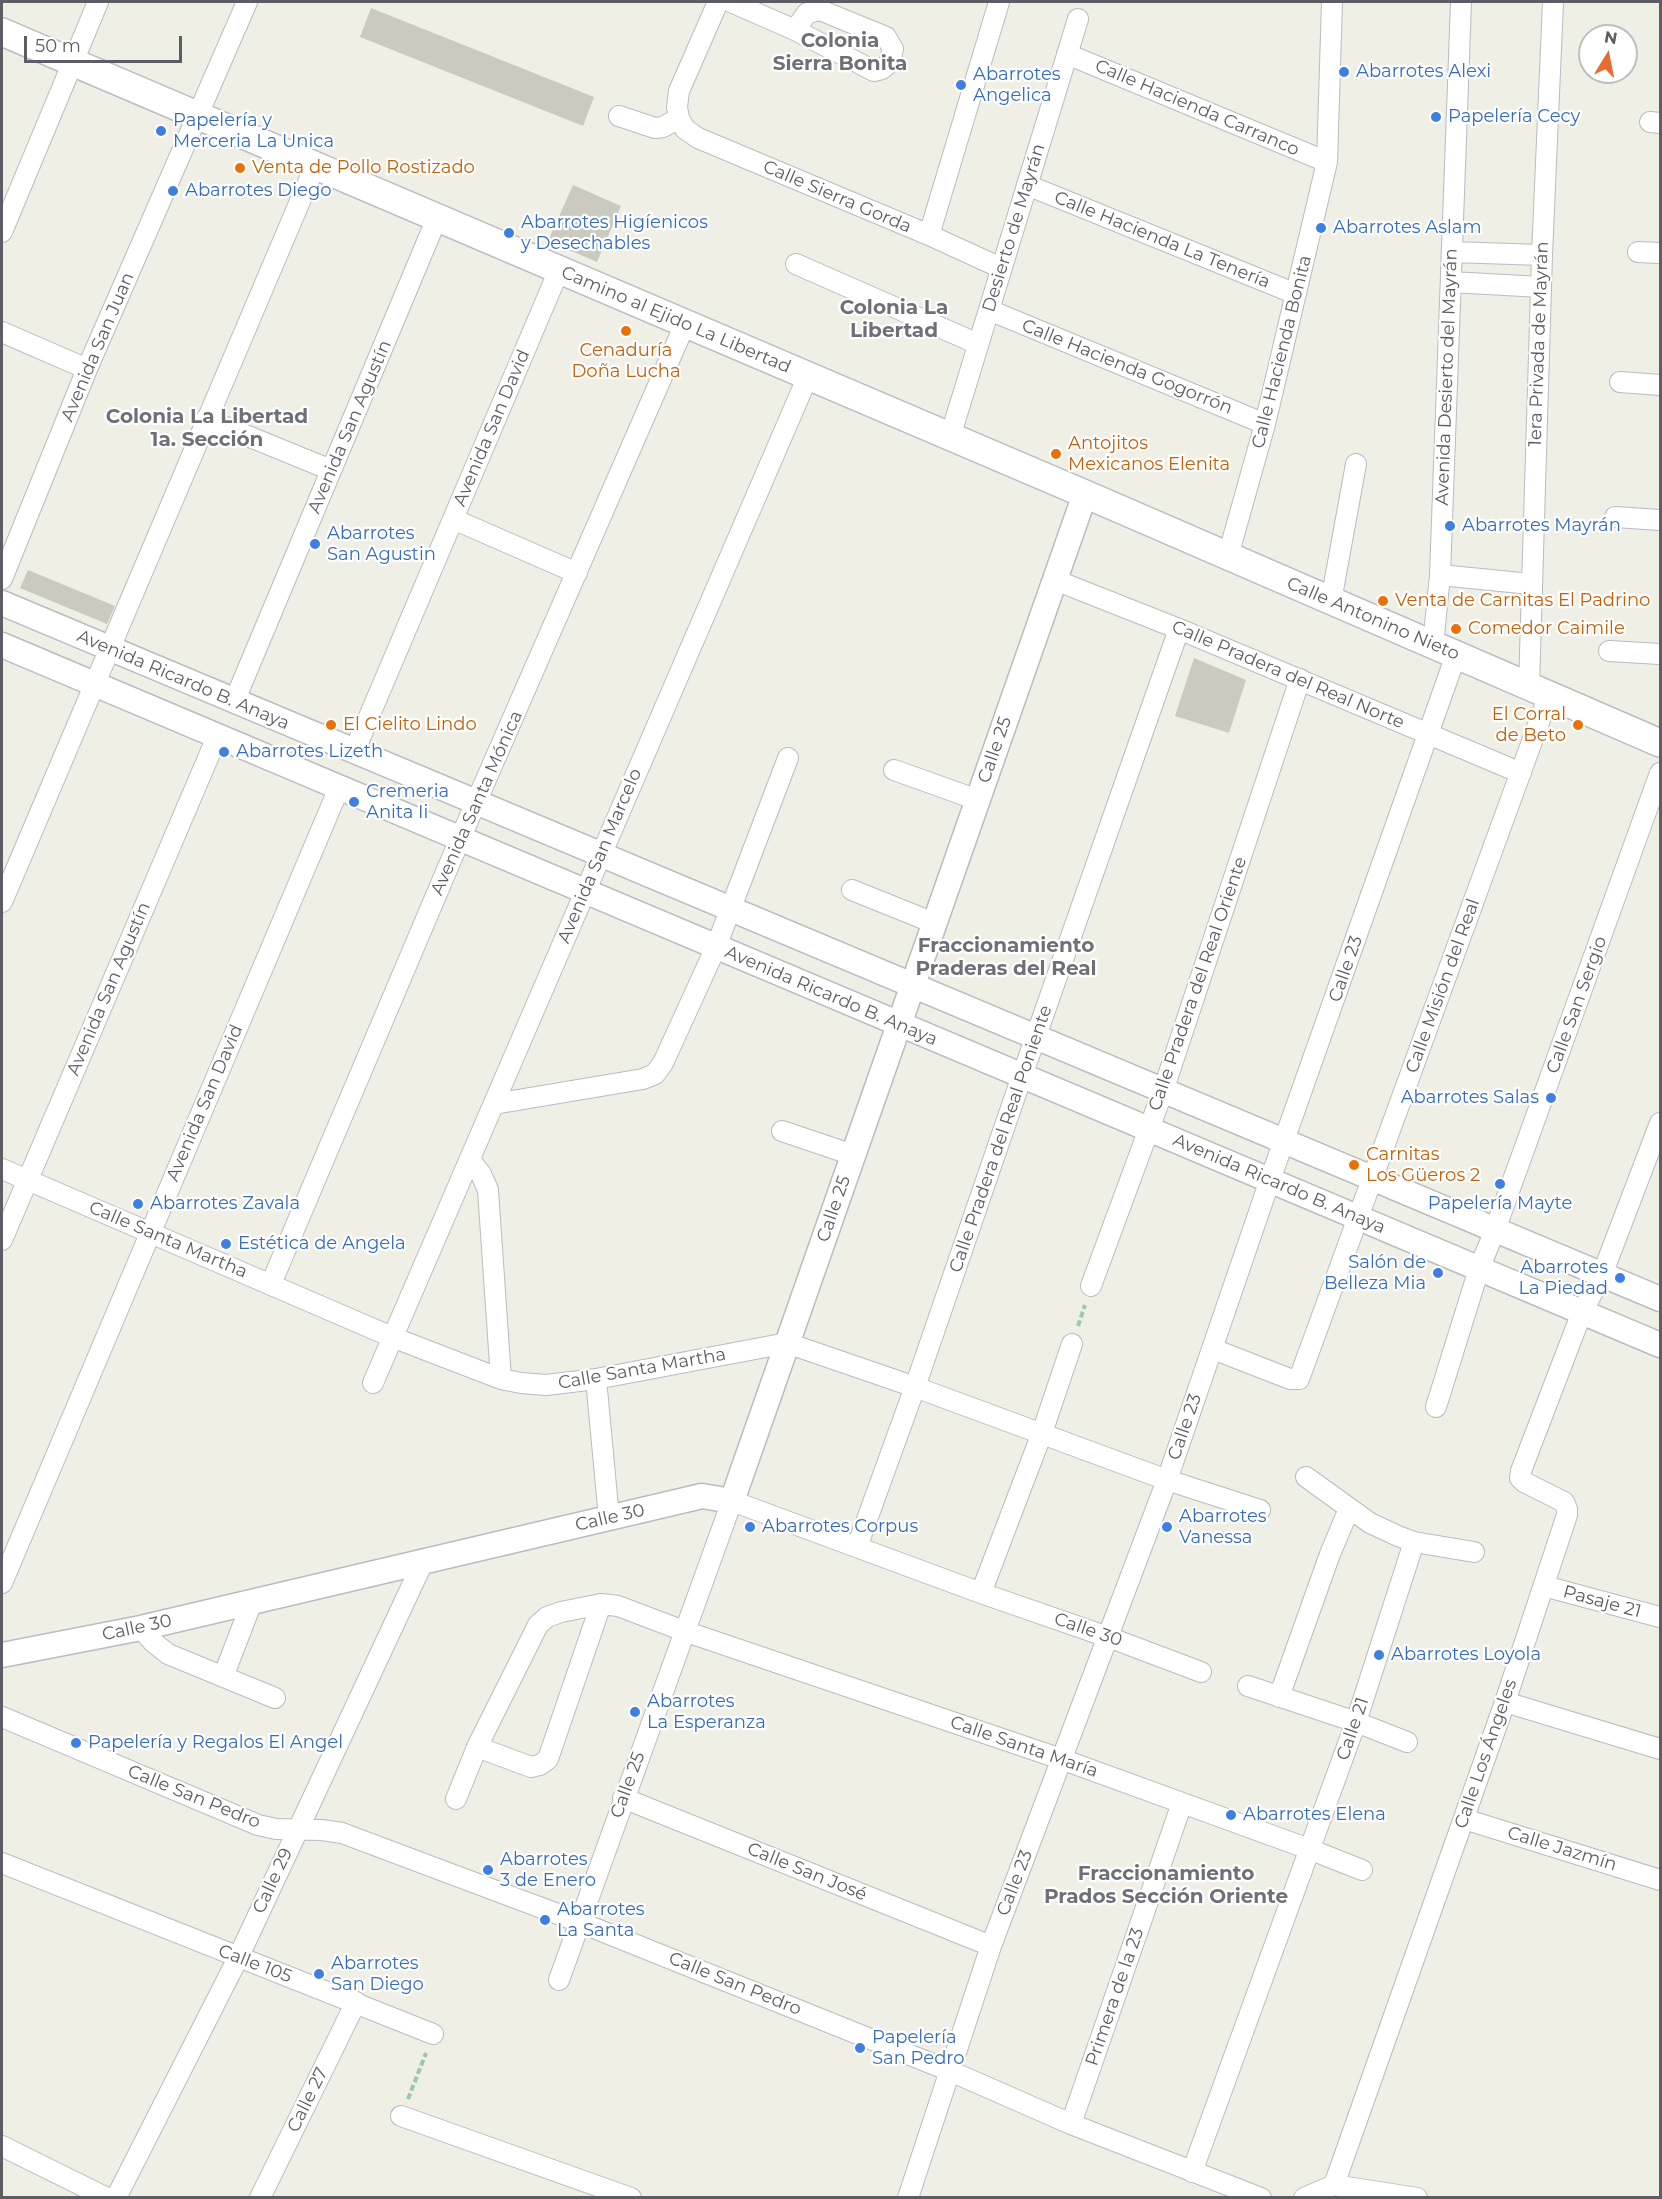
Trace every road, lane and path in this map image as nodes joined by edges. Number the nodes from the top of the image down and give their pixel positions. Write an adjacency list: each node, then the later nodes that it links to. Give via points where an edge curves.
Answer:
1 (98, 2): 13 (street)
2 (247, 2): 14 (street, Avenida San Juan)
3 (718, 2): 16 (street, via 679,91)
4 (731, 2): 10 (street)
5 (999, 2): 22 (street)
6 (1332, 2): 17 (street, Calle Hacienda Bonita)
7 (1461, 2): 23 (street, Avenida Desierto del Mayrán)
8 (1553, 2): 26 (street, 1era Privada de Mayrán)
9 (1078, 19): 12 (street, Desierto de Mayrán)
10 (795, 30)
11 (2, 32): 13 (main road, Camino al Ejido La Libertad)
12 (1067, 54): 17 (street, Calle Hacienda Carranco); 19 (street, Desierto de Mayrán)
13 (72, 62): 14 (main road, Camino al Ejido La Libertad); 21 (street)
14 (198, 116): 18 (main road, Camino al Ejido La Libertad); 37 (street, Avenida San Juan)
15 (619, 116): 16 (street, via 655,128)
16 (679, 118): 22 (street, Calle Sierra Gorda, via 685,129 698,138)
17 (1327, 162): 32 (street, Calle Hacienda Bonita)
18 (315, 166): 20 (main road, Camino al Ejido La Libertad); 41 (street)
19 (1027, 185): 28 (street, Desierto de Mayrán); 32 (street, Calle Hacienda La Tenería)
20 (437, 218): 29 (main road, Camino al Ejido La Libertad); 45 (street, Avenida San Agustín)
21 (2, 232)
22 (929, 235): 28 (street, Calle Sierra Gorda)
23 (1452, 252): 26 (street); 30 (street, Avenida Desierto del Mayrán)
24 (1638, 252): 25 (street)
25 (1660, 253)
26 (1542, 255): 31 (street, 1era Privada de Mayrán)
27 (796, 264): 36 (street)
28 (1001, 268): 33 (street, Desierto de Mayrán)
29 (559, 270): 34 (main road, Camino al Ejido La Libertad); 48 (street, Avenida San David)
30 (1451, 282): 31 (street); 52 (street, Avenida Desierto del Mayrán)
31 (1541, 287): 55 (street, 1era Privada de Mayrán)
32 (1296, 294): 42 (street, Calle Hacienda Bonita)
33 (989, 310): 36 (street, Desierto de Mayrán); 42 (street, Calle Hacienda Gogorrón)
34 (685, 324): 38 (main road, Camino al Ejido La Libertad); 51 (street, Avenida Santa Mónica)
35 (2, 332): 37 (street)
36 (978, 344): 43 (street, Desierto de Mayrán)
37 (87, 369): 53 (street, Avenida San Juan)
38 (808, 376): 43 (main road, Camino al Ejido La Libertad); 80 (street, Avenida San Marcelo)
39 (1620, 382): 40 (street)
40 (1660, 385)
41 (206, 419): 45 (street); 60 (street)
42 (1265, 424): 50 (street, Calle Hacienda Bonita)
43 (950, 437): 46 (main road, Camino al Ejido La Libertad)
44 (1356, 464): 56 (street)
45 (331, 470): 67 (street, Avenida San Agustín)
46 (1085, 494): 50 (main road, Calle Antonino Nieto); 54 (street, Calle 25)
47 (1615, 517): 49 (street)
48 (453, 519): 51 (street); 71 (street, Avenida San David)
49 (1660, 520)
50 (1228, 556): 56 (main road, Calle Antonino Nieto)
51 (577, 573): 78 (street, Avenida Santa Mónica)
52 (1440, 575): 55 (street); 61 (street, Avenida Desierto del Mayrán)
53 (2, 579)
54 (1055, 580): 58 (street, Calle Pradera del Real Norte); 77 (street, Calle 25)
55 (1532, 584): 66 (street, 1era Privada de Mayrán)
56 (1331, 601): 61 (main road, Calle Antonino Nieto)
57 (2, 603): 60 (street, Avenida Ricardo B. Anaya)
58 (1179, 628): 64 (street, Calle Pradera del Real Norte); 89 (street, Calle Pradera del Real Poniente)
59 (2, 645): 65 (street, Avenida Ricardo B. Anaya)
60 (108, 648): 65 (street); 67 (street, Avenida Ricardo B. Anaya)
61 (1445, 650): 66 (main road, Calle Antonino Nieto); 68 (street, Calle 23)
62 (1609, 651): 63 (street)
63 (1660, 654)
64 (1300, 679): 68 (street, Calle Pradera del Real Norte); 91 (street, Calle Pradera del Real Oriente)
65 (93, 684): 69 (street, Avenida Ricardo B. Anaya); 83 (street)
66 (1539, 691): 70 (main road, Calle Antonino Nieto); 74 (street, Calle Misión del Real)
67 (234, 702): 71 (street, Avenida Ricardo B. Anaya)
68 (1428, 734): 74 (street, Calle Pradera del Real Norte); 96 (street, Calle 23)
69 (217, 737): 76 (street, Avenida Ricardo B. Anaya); 101 (street, Avenida San Agustín)
70 (1660, 743)
71 (354, 752): 78 (street, Avenida Ricardo B. Anaya)
72 (788, 758): 84 (street)
73 (894, 770): 77 (street)
74 (1521, 772): 100 (street, Calle Misión del Real)
75 (1660, 773): 104 (street, Calle San Sergio)
76 (339, 788): 79 (street, Avenida Ricardo B. Anaya); 105 (street, Avenida San David)
77 (978, 800): 85 (street, Calle 25)
78 (477, 804): 79 (street, Avenida Santa Mónica); 80 (street, Avenida Ricardo B. Anaya)
79 (460, 839): 82 (street, Avenida Ricardo B. Anaya); 109 (street, Avenida Santa Mónica)
80 (600, 855): 82 (street, Avenida San Marcelo); 84 (street, Avenida Ricardo B. Anaya)
81 (852, 890): 85 (street)
82 (584, 892): 86 (street, Avenida Ricardo B. Anaya); 92 (street, Avenida San Marcelo)
83 (2, 902)
84 (731, 910): 86 (street); 87 (street, Avenida Ricardo B. Anaya)
85 (934, 923): 87 (street, Calle 25)
86 (716, 947): 88 (street, Avenida Ricardo B. Anaya); 92 (street, via 655,1074)
87 (912, 986): 88 (street, Calle 25); 89 (street, Avenida Ricardo B. Anaya)
88 (899, 1024): 90 (street, Avenida Ricardo B. Anaya); 97 (street, Calle 25)
89 (1036, 1038): 90 (street, Calle Pradera del Real Poniente); 91 (street, Avenida Ricardo B. Anaya)
90 (1022, 1076): 94 (street, Avenida Ricardo B. Anaya); 121 (street, Calle Pradera del Real Poniente)
91 (1163, 1091): 94 (street, Calle Pradera del Real Oriente); 96 (street, Avenida Ricardo B. Anaya)
92 (494, 1104): 98 (street, Avenida San Marcelo)
93 (1660, 1123): 108 (street)
94 (1149, 1130): 102 (street, Avenida Ricardo B. Anaya); 110 (street, Calle Pradera del Real Oriente)
95 (782, 1131): 97 (street)
96 (1284, 1142): 100 (street, Avenida Ricardo B. Anaya); 102 (street, Calle 23)
97 (853, 1155): 114 (street, Calle 25)
98 (470, 1160): 113 (street, Avenida San Marcelo); 118 (street, via 488,1190)
99 (2, 1169): 101 (street, Calle Santa Martha)
100 (1373, 1179): 103 (street, Calle Misión del Real); 104 (street, Avenida Ricardo B. Anaya)
101 (27, 1180): 105 (street, Calle Santa Martha); 106 (street, Avenida San Agustín)
102 (1270, 1180): 103 (street, Avenida Ricardo B. Anaya); 117 (street, Calle 23)
103 (1359, 1218): 107 (street, Avenida Ricardo B. Anaya); 117 (street, Calle Misión del Real, via 1299,1379)
104 (1495, 1230): 107 (street, Calle San Sergio); 108 (street, Avenida Ricardo B. Anaya)
105 (150, 1233): 109 (street, Calle Santa Martha); 134 (street, Avenida San David)
106 (2, 1240)
107 (1479, 1269): 112 (street, Avenida Ricardo B. Anaya); 122 (street, Calle San Sergio)
108 (1602, 1275): 111 (street, Avenida Ricardo B. Anaya); 112 (street)
109 (271, 1284): 113 (street, Calle Santa Martha)
110 (1091, 1286): 115 (path)
111 (1660, 1299)
112 (1582, 1312): 116 (street, Avenida Ricardo B. Anaya); 135 (street, Calle Los Ángeles, via 1520,1478 1564,1502 1567,1509)
113 (392, 1337): 118 (street, Calle Santa Martha); 120 (street, Avenida San Marcelo)
114 (787, 1343): 119 (street, Calle Santa Martha); 121 (street, Calle Santa Martha); 126 (street, Calle 25)
115 (1072, 1344): 123 (street)
116 (1660, 1345)
117 (1213, 1349): 125 (street, Calle 23)
118 (501, 1379): 119 (street, Calle Santa Martha, via 546,1385)
119 (596, 1379): 129 (street)
120 (373, 1383)
121 (915, 1387): 123 (street, Calle Santa Martha); 131 (street, Calle Pradera del Real Poniente)
122 (1436, 1407)
123 (1042, 1434): 125 (street, Calle Santa Martha); 136 (street)
124 (1306, 1478): 127 (street)
125 (1167, 1479): 128 (street, Calle Santa Martha); 142 (street, Calle 23)
126 (732, 1501): 129 (street, Calle 30, via 702,1496); 131 (street, Calle 30); 141 (street, Calle 25)
127 (1349, 1509): 130 (street); 147 (street)
128 (1260, 1510)
129 (609, 1518): 133 (street, Calle 30)
130 (1414, 1542): 132 (street); 151 (street, Calle 21)
131 (857, 1547): 136 (street, Calle 30)
132 (1474, 1552)
133 (423, 1562): 137 (street, Calle 30); 160 (street, Calle 29)
134 (2, 1580)
135 (1544, 1586): 139 (street, Pasaje 21); 149 (street, Calle Los Ángeles)
136 (981, 1593): 142 (street, Calle 30)
137 (252, 1602): 140 (street, Calle 30); 145 (street)
138 (601, 1604): 141 (street, Calle Santa María, via 618,1606); 153 (street, via 561,1612 538,1625); 153 (street, via 548,1759 531,1767)
139 (1660, 1617)
140 (141, 1628): 143 (street, Calle 30); 145 (street, via 168,1654)
141 (684, 1631): 155 (street, Calle Santa María); 156 (street, Calle 25)
142 (1108, 1637): 144 (street, Calle 30); 155 (street, Calle 23)
143 (2, 1654)
144 (1201, 1671)
145 (223, 1677): 148 (street)
146 (1248, 1686): 147 (street)
147 (1279, 1697): 151 (street)
148 (275, 1698)
149 (1505, 1702): 154 (street); 159 (street, Calle Los Ángeles)
150 (2, 1717): 160 (street, Calle San Pedro, via 258,1825)
151 (1356, 1722): 152 (street); 161 (street, Calle 21)
152 (1407, 1742)
153 (477, 1747): 157 (street)
154 (1660, 1749)
155 (1061, 1759): 158 (street, Calle Santa María); 166 (street, Calle 23)
156 (623, 1798): 165 (street, Calle 25); 166 (street, Calle San José)
157 (456, 1799)
158 (1182, 1803): 161 (street, Calle Santa María); 173 (street, Primera de la 23)
159 (1464, 1819): 164 (street, Calle Jazmín); 176 (street, Calle Los Ángeles)
160 (297, 1830): 165 (street, Calle San Pedro, via 342,1833); 167 (street, Calle 29)
161 (1309, 1849): 163 (street, Calle Santa María); 175 (street, Calle 21)
162 (2, 1863): 167 (street, Calle 105)
163 (1362, 1870)
164 (1660, 1880)
165 (579, 1922): 168 (street, Calle 25); 171 (street, Calle San Pedro)
166 (991, 1946): 171 (street, Calle 23)
167 (238, 1958): 169 (street, Calle 105); 179 (street, Calle 29)
168 (559, 1980)
169 (356, 2002): 170 (street, Calle 105); 180 (street, Calle 27)
170 (434, 2034): 172 (path)
171 (950, 2071): 173 (street, Calle San Pedro); 182 (street, Calle 23)
172 (401, 2116): 181 (street)
173 (1071, 2124): 175 (street, Calle San Pedro)
174 (2, 2146): 178 (street)
175 (1192, 2172): 183 (street, Calle San Pedro)
176 (1334, 2185): 177 (street); 184 (street)
177 (1413, 2197)
178 (107, 2198)
179 (116, 2198)
180 (260, 2198)
181 (631, 2198)
182 (908, 2198)
183 (1262, 2198)
184 (1304, 2198)

